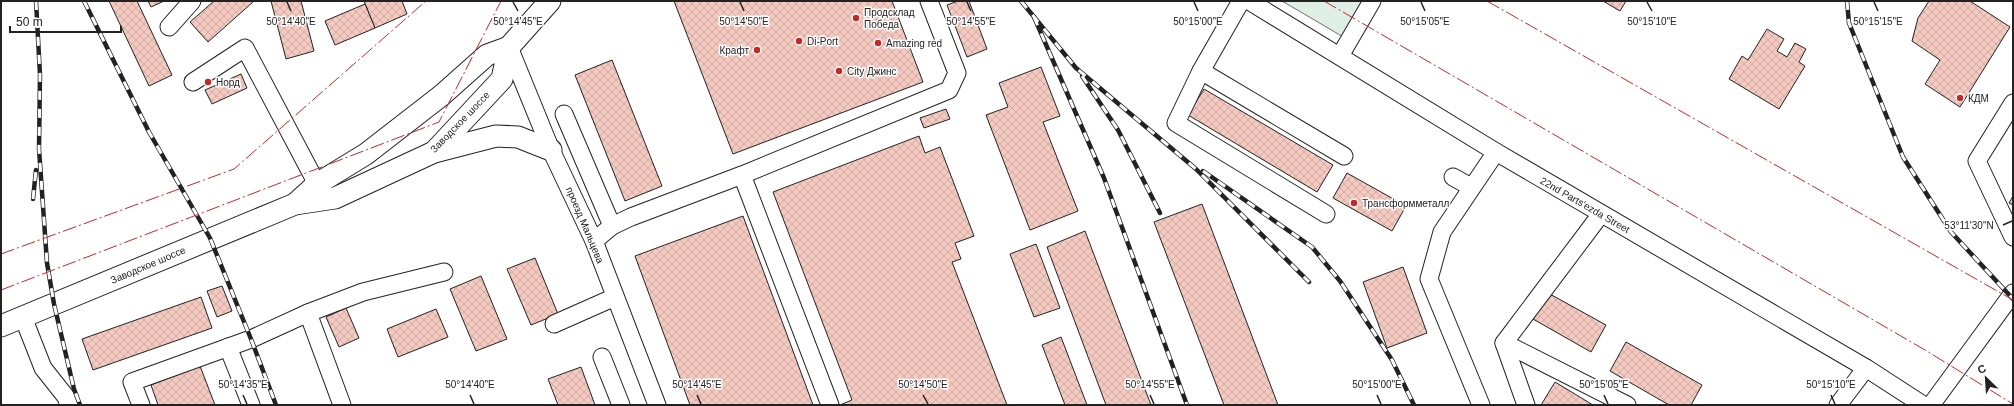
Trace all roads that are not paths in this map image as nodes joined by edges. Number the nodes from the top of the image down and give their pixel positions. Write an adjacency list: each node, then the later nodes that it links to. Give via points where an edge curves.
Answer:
1 (192, 1): 7 (street)
2 (929, 1): 18 (street, via 957,72 949,90)
3 (1242, 1): 10 (street)
4 (1249, 1): 9 (street, 22nd Parts'ezda Street)
5 (1372, 1): 9 (street)
6 (542, 4): 8 (main road, Заводское шоссе)
7 (169, 27)
8 (509, 47): 14 (street, проезд Мальцева); 15 (main road, Заводское шоссе, via 502,79); 20 (main road, Заводское шоссе, via 487,55 442,96 373,149)
9 (1340, 56): 16 (street, 22nd Parts'ezda Street)
10 (1201, 71): 17 (street); 23 (street, via 1176,123)
11 (193, 82): 20 (street, via 245,48)
12 (2013, 104): 26 (street, via 1977,161)
13 (564, 114): 25 (street)
14 (551, 150): 15 (main road, via 518,137 496,136); 27 (street, проезд Мальцева)
15 (434, 152): 22 (main road, Заводское шоссе, via 335,198)
16 (1496, 152): 21 (street); 24 (street, 22nd Parts'ezda Street)
17 (1344, 156)
18 (742, 175): 25 (street); 45 (street)
19 (1453, 177): 21 (street)
20 (317, 184): 22 (main road, Заводское шоссе)
21 (1471, 187): 46 (street, via 1442,232 1430,279)
22 (295, 204): 32 (main road, Заводское шоссе)
23 (1326, 214)
24 (1601, 214): 35 (street); 38 (street, 22nd Parts'ezda Street)
25 (612, 226): 27 (street)
26 (2013, 237)
27 (594, 241): 30 (street, проезд Мальцева)
28 (444, 272): 31 (street, via 363,292)
29 (2013, 293): 51 (street)
30 (615, 297): 34 (street); 44 (street, проезд Мальцева)
31 (308, 313): 36 (street); 42 (street)
32 (23, 317): 33 (main road, Заводское шоссе); 39 (street, via 43,368 66,396)
33 (2, 322)
34 (554, 324)
35 (1504, 343): 47 (street); 48 (street)
36 (228, 347): 40 (street, via 132,382); 41 (street)
37 (602, 357): 43 (street)
38 (1866, 368): 49 (street); 50 (street, 22nd Parts'ezda Street)
39 (70, 405)
40 (141, 405)
41 (251, 405)
42 (342, 405)
43 (621, 405)
44 (657, 405)
45 (830, 405)
46 (1481, 405)
47 (1526, 405)
48 (1627, 405)
49 (1838, 405)
50 (1923, 405)
51 (1931, 405)

